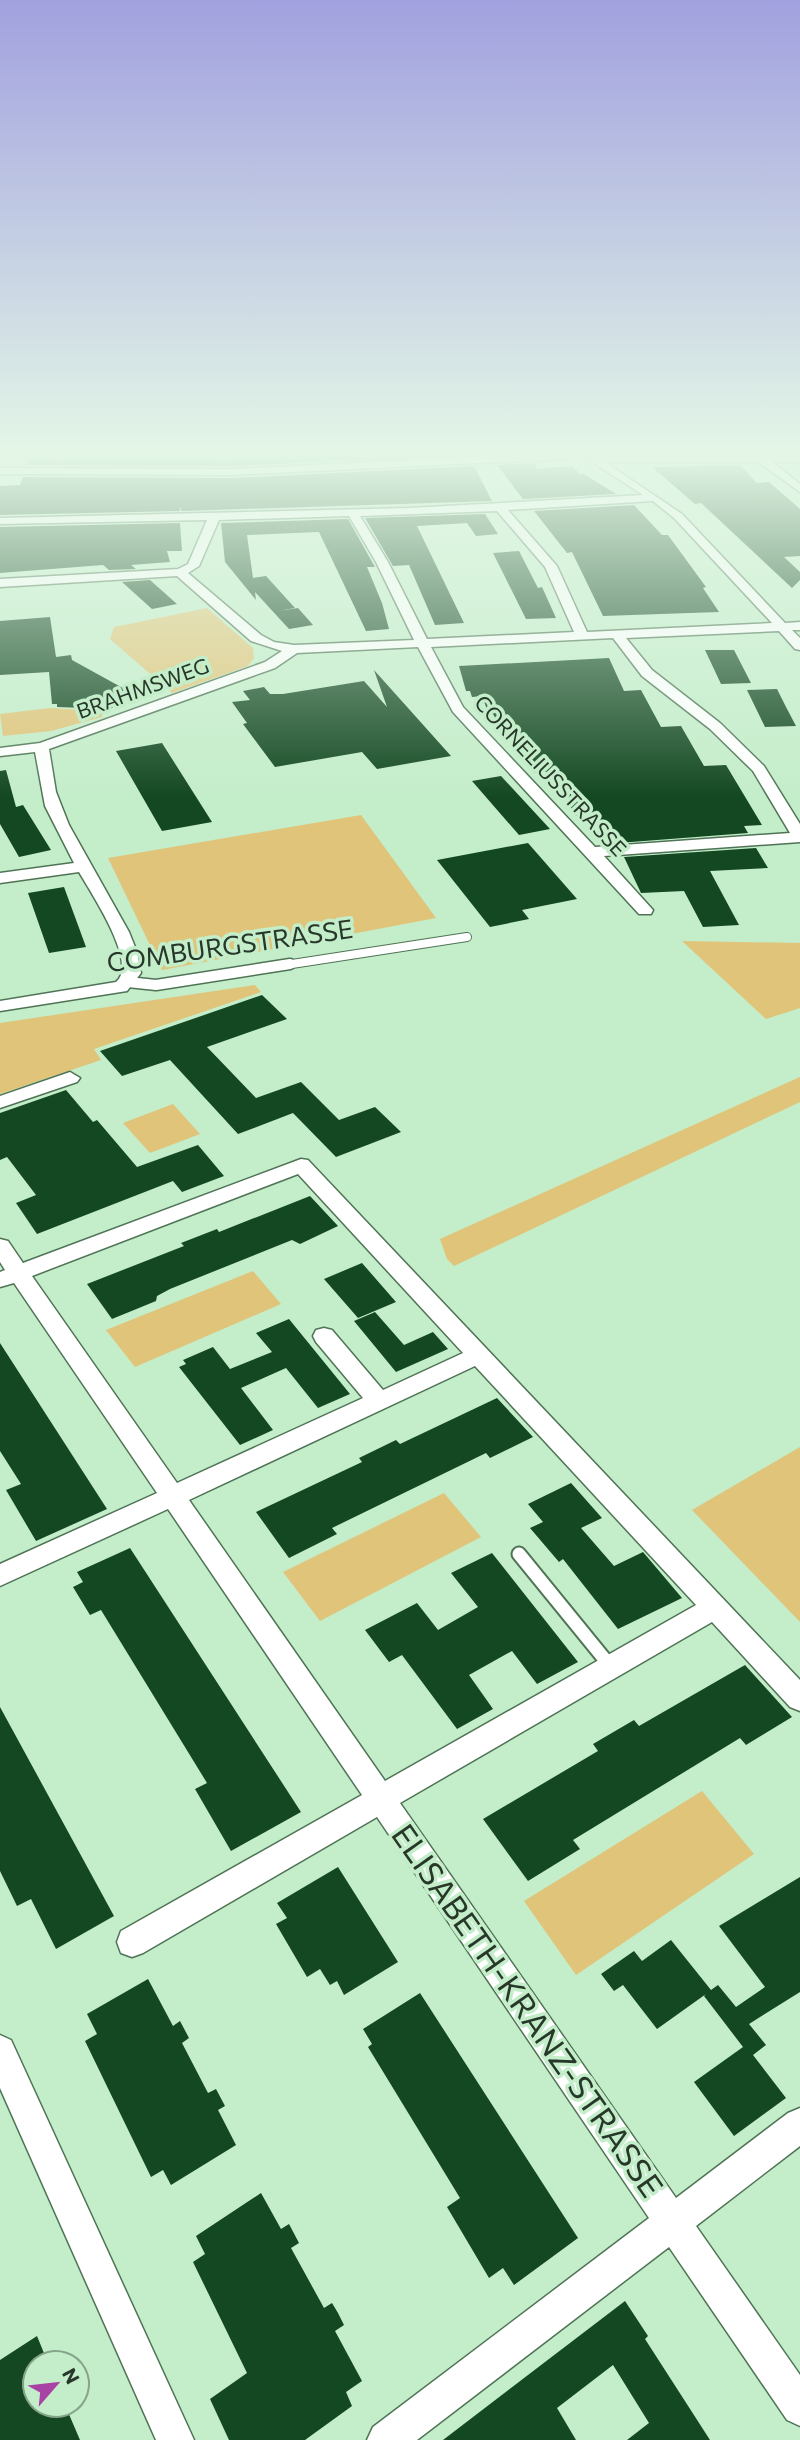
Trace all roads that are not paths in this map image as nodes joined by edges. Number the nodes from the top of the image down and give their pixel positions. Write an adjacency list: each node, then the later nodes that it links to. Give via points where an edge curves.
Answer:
1 (184, 570): 5 (street)
2 (387, 570): 11 (street, CORNELIUSSTRASSE)
3 (553, 570): 10 (street)
4 (730, 570): 7 (street)
5 (180, 572): 6 (street); 13 (street, via 256,638)
6 (0, 583)
7 (784, 626): 8 (street); 9 (street); 12 (street)
8 (800, 626)
9 (616, 634): 10 (street); 16 (street, via 647,673 715,726 759,769 800,837)
10 (582, 635): 11 (street)
11 (421, 642): 13 (street); 16 (street, CORNELIUSSTRASSE, via 458,709)
12 (800, 646)
13 (294, 649): 14 (street, BRAHMSWEG, via 270,665)
14 (42, 747): 15 (street, BRAHMSWEG); 17 (street, via 52,805)
15 (0, 752)
16 (592, 852): 19 (street, CORNELIUSSTRASSE)
17 (82, 867): 18 (street); 21 (street, via 126,946 132,973)
18 (0, 878)
19 (646, 910)
20 (467, 937): 21 (lane, COMBURGSTRASSE, via 156,985)
21 (128, 982): 22 (street, COMBURGSTRASSE, via 108,990)
22 (0, 1006)
23 (70, 1078): 24 (street)
24 (0, 1102)
25 (0, 1245): 26 (street, ELISABETH-KRANZ-STRASSE)
26 (9, 1276): 28 (street, via 301,1166); 30 (street, ELISABETH-KRANZ-STRASSE)
27 (324, 1336): 29 (street)
28 (479, 1355): 29 (street); 33 (street)
29 (379, 1401): 30 (street)
30 (172, 1496): 32 (street); 36 (street, ELISABETH-KRANZ-STRASSE)
31 (519, 1554): 34 (lane)
32 (0, 1576)
33 (715, 1607): 34 (street, ELISABETH-KRANZ-STRASSE); 35 (street)
34 (611, 1667): 36 (street, ELISABETH-KRANZ-STRASSE)
35 (800, 1699)
36 (382, 1800): 37 (street, ELISABETH-KRANZ-STRASSE); 40 (street, ELISABETH-KRANZ-STRASSE)
37 (132, 1942)
38 (0, 2051): 42 (street)
39 (800, 2125): 40 (street, ELISABETH-KRANZ-STRASSE)
40 (672, 2222): 41 (street, ELISABETH-KRANZ-STRASSE); 43 (street, ELISABETH-KRANZ-STRASSE)
41 (800, 2407)
42 (175, 2440)
43 (386, 2440)

